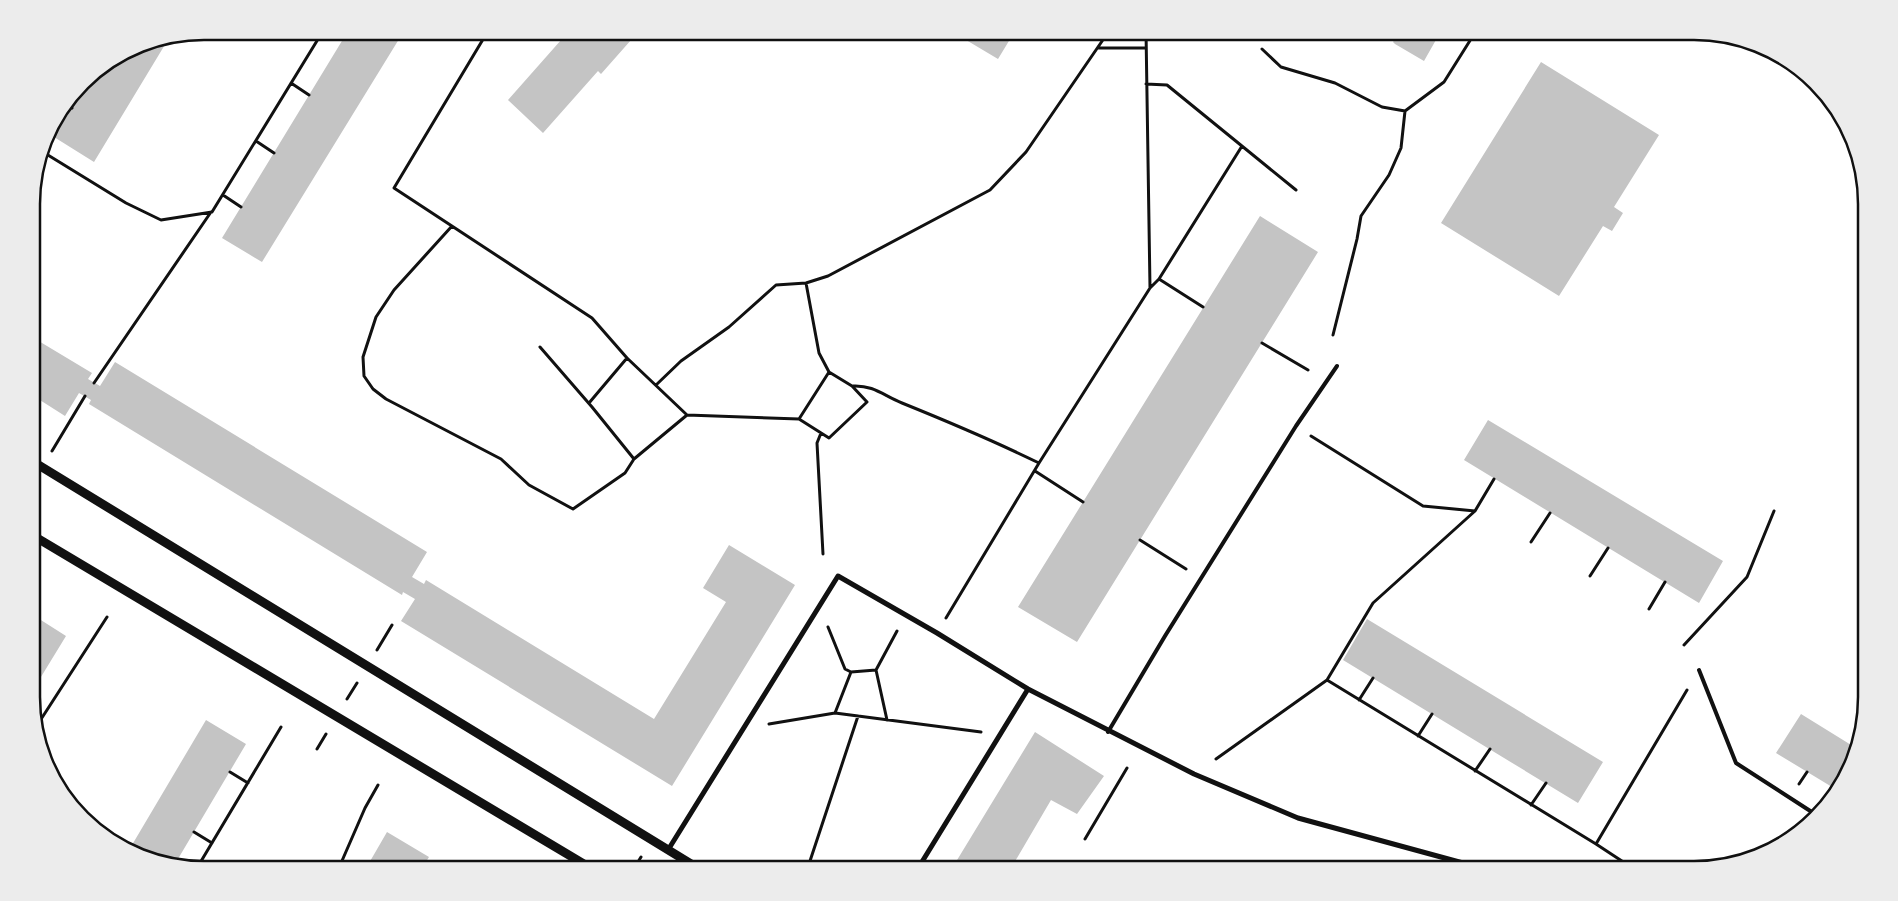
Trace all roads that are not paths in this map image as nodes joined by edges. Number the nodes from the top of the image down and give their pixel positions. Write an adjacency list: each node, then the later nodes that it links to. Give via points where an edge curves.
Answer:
1 (1338, 366): 6 (lane, via 1296,426)
2 (40, 466): 8 (street)
3 (40, 540): 9 (street)
4 (1699, 670): 7 (lane, via 1736,763)
5 (1028, 689): 6 (street); 8 (street, via 838,576); 11 (street)
6 (1108, 732): 12 (street, via 1194,774 1298,818)
7 (1811, 812)
8 (668, 850): 10 (street)
9 (579, 861)
10 (686, 861)
11 (923, 861)
12 (1453, 861)

